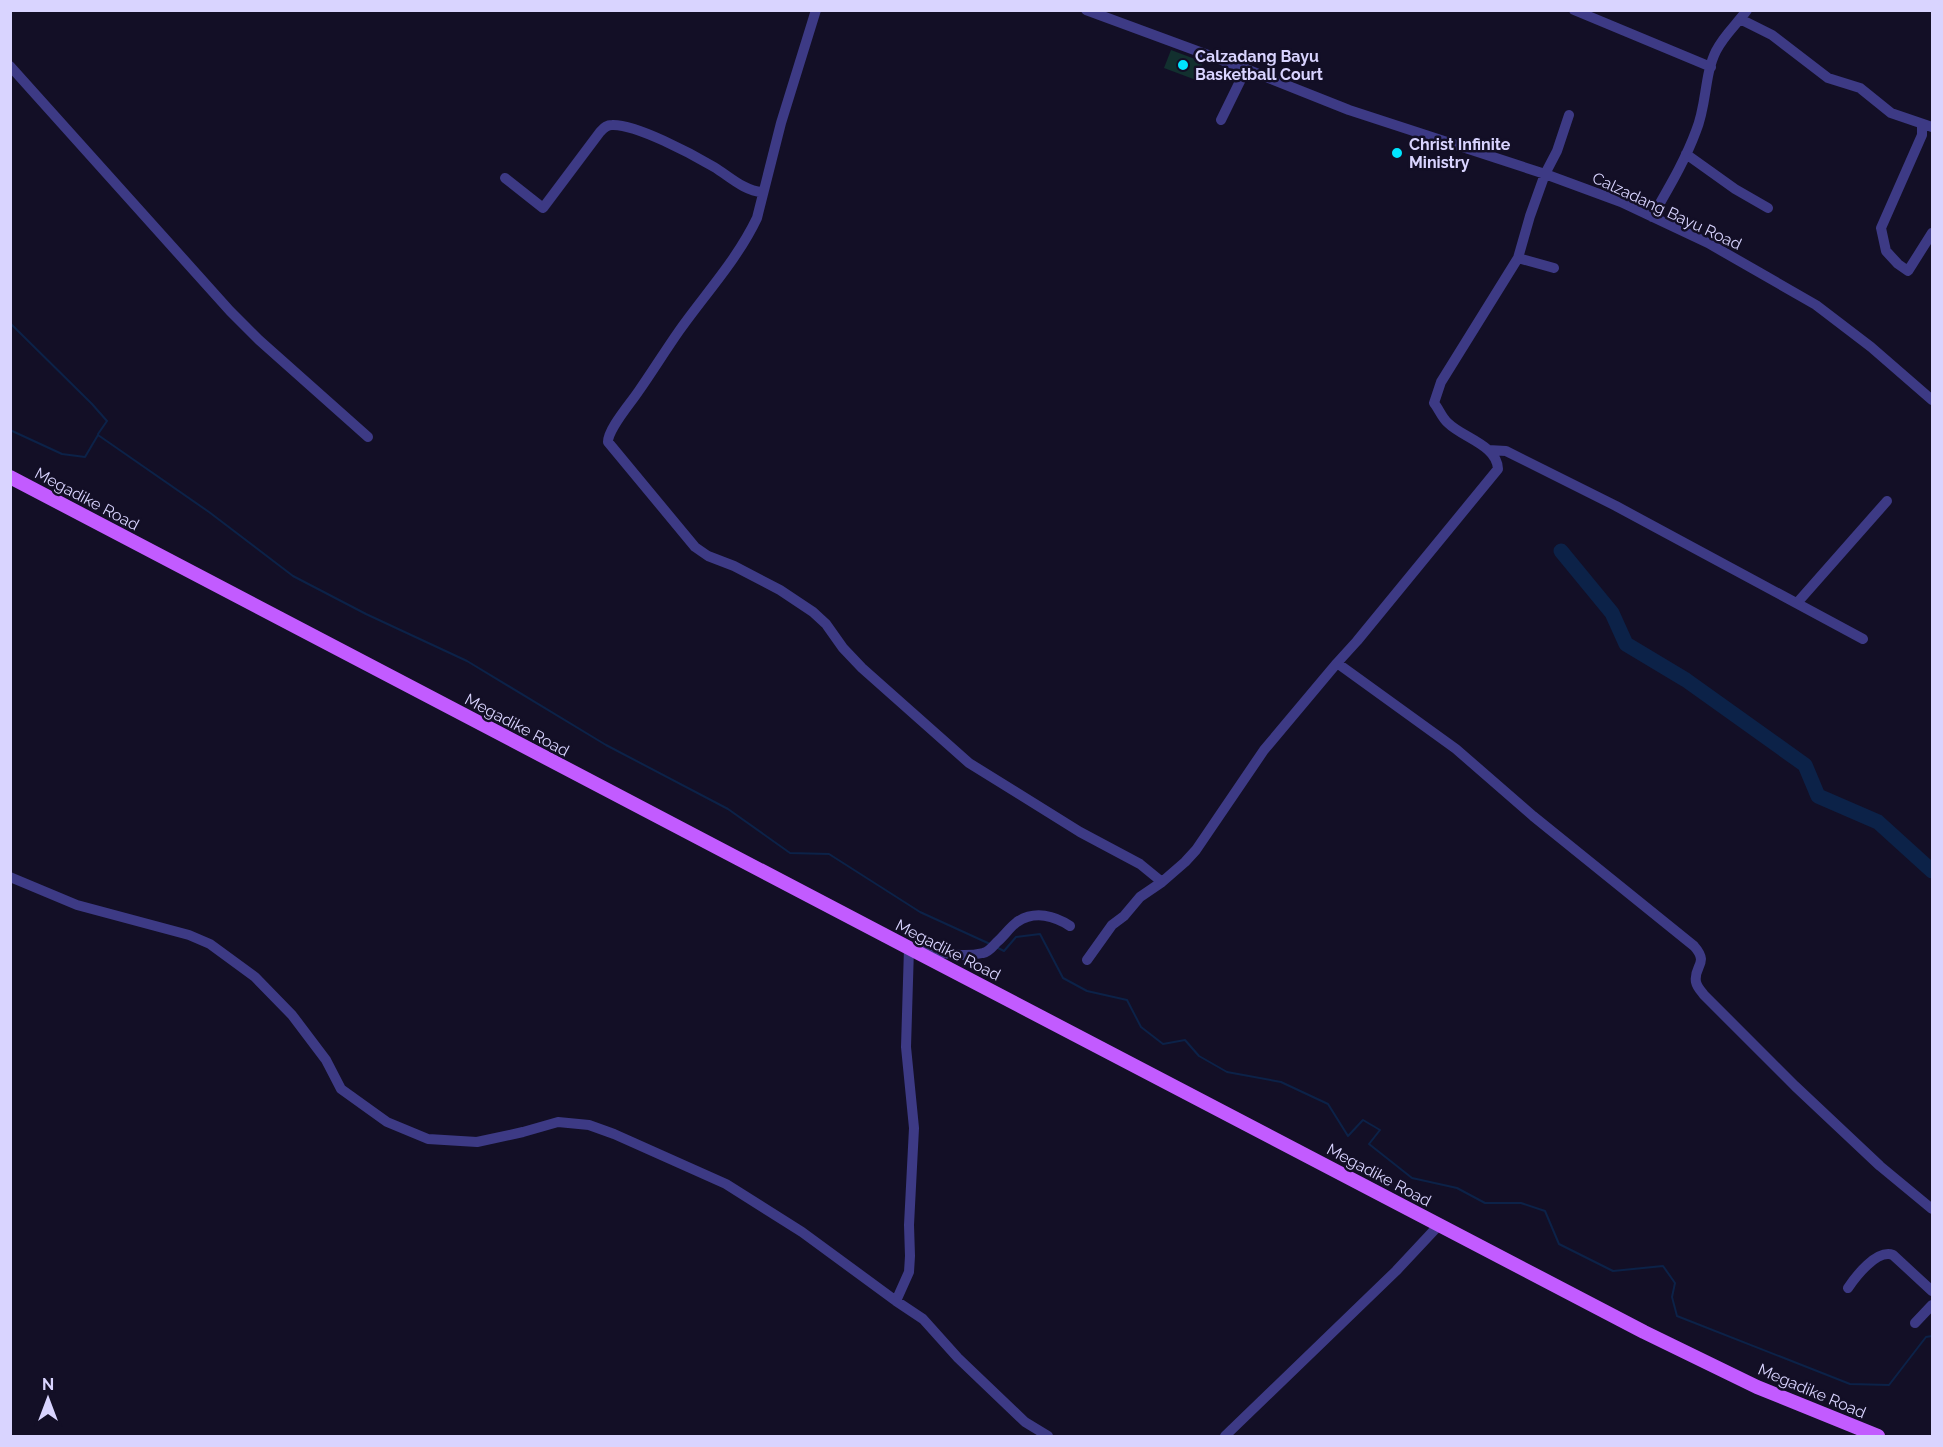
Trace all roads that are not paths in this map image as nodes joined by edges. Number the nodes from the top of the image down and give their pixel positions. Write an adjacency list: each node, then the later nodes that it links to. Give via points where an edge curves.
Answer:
1 (816, 10): 14 (street)
2 (1575, 10): 6 (street)
3 (1092, 12): 7 (street, Calzadang Bayu Road)
4 (1744, 15): 6 (street, via 1715,52); 10 (street, via 1828,78 1860,88 1891,112)
5 (10, 66): 21 (street, via 230,311)
6 (1711, 67): 11 (street, via 1698,128)
7 (1246, 69): 9 (street); 12 (street, Calzadang Bayu Road, via 1349,110)
8 (1569, 115): 12 (street)
9 (1221, 120)
10 (1927, 125): 17 (street, via 1881,228 1886,251 1908,271)
11 (1686, 154): 15 (street); 16 (street)
12 (1545, 174): 16 (street, Calzadang Bayu Road); 18 (street)
13 (505, 178): 14 (street, via 543,208 600,132 611,125 648,135 693,155 748,189)
14 (762, 192): 29 (street, via 751,230 618,420 608,442 695,547 780,590 813,612 862,668 969,763 1140,864)
15 (1768, 208)
16 (1652, 217): 20 (street, Calzadang Bayu Road, via 1708,243 1816,305)
17 (1932, 233)
18 (1518, 258): 19 (street); 22 (street, via 1441,382 1434,403 1447,423)
19 (1554, 268)
20 (1932, 400)
21 (368, 437)
22 (1488, 450): 25 (street, via 1506,451); 27 (street, via 1498,469)
23 (10, 477): 31 (main road, Megadike Road)
24 (1887, 501): 25 (street)
25 (1797, 603): 26 (street)
26 (1863, 639)
27 (1337, 663): 29 (street, via 1264,750 1200,844); 33 (street, via 1456,749 1694,946 1701,956 1696,979 1704,995 1880,1166)
28 (10, 877): 37 (street, via 77,905 210,944 255,977 292,1015 326,1060 340,1089 387,1122 428,1138 477,1142 558,1122 589,1125 726,1184 802,1232)
29 (1162, 882): 32 (street, via 1112,925)
30 (1070, 926): 31 (street, via 1043,915 1030,917 1017,922 987,952 970,956)
31 (909, 948): 34 (main road, Megadike Road); 37 (street, via 906,1047 914,1128 910,1256 909,1272)
32 (1087, 960)
33 (1932, 1209)
34 (1438, 1225): 41 (street); 42 (main road, Megadike Road, via 1757,1387)
35 (1848, 1288): 36 (street, via 1866,1266 1888,1253)
36 (1932, 1291)
37 (896, 1301): 40 (street, via 923,1318 958,1358 1025,1422)
38 (1932, 1305): 39 (street)
39 (1915, 1323)
40 (1048, 1437)
41 (1225, 1437)
42 (1878, 1437)

